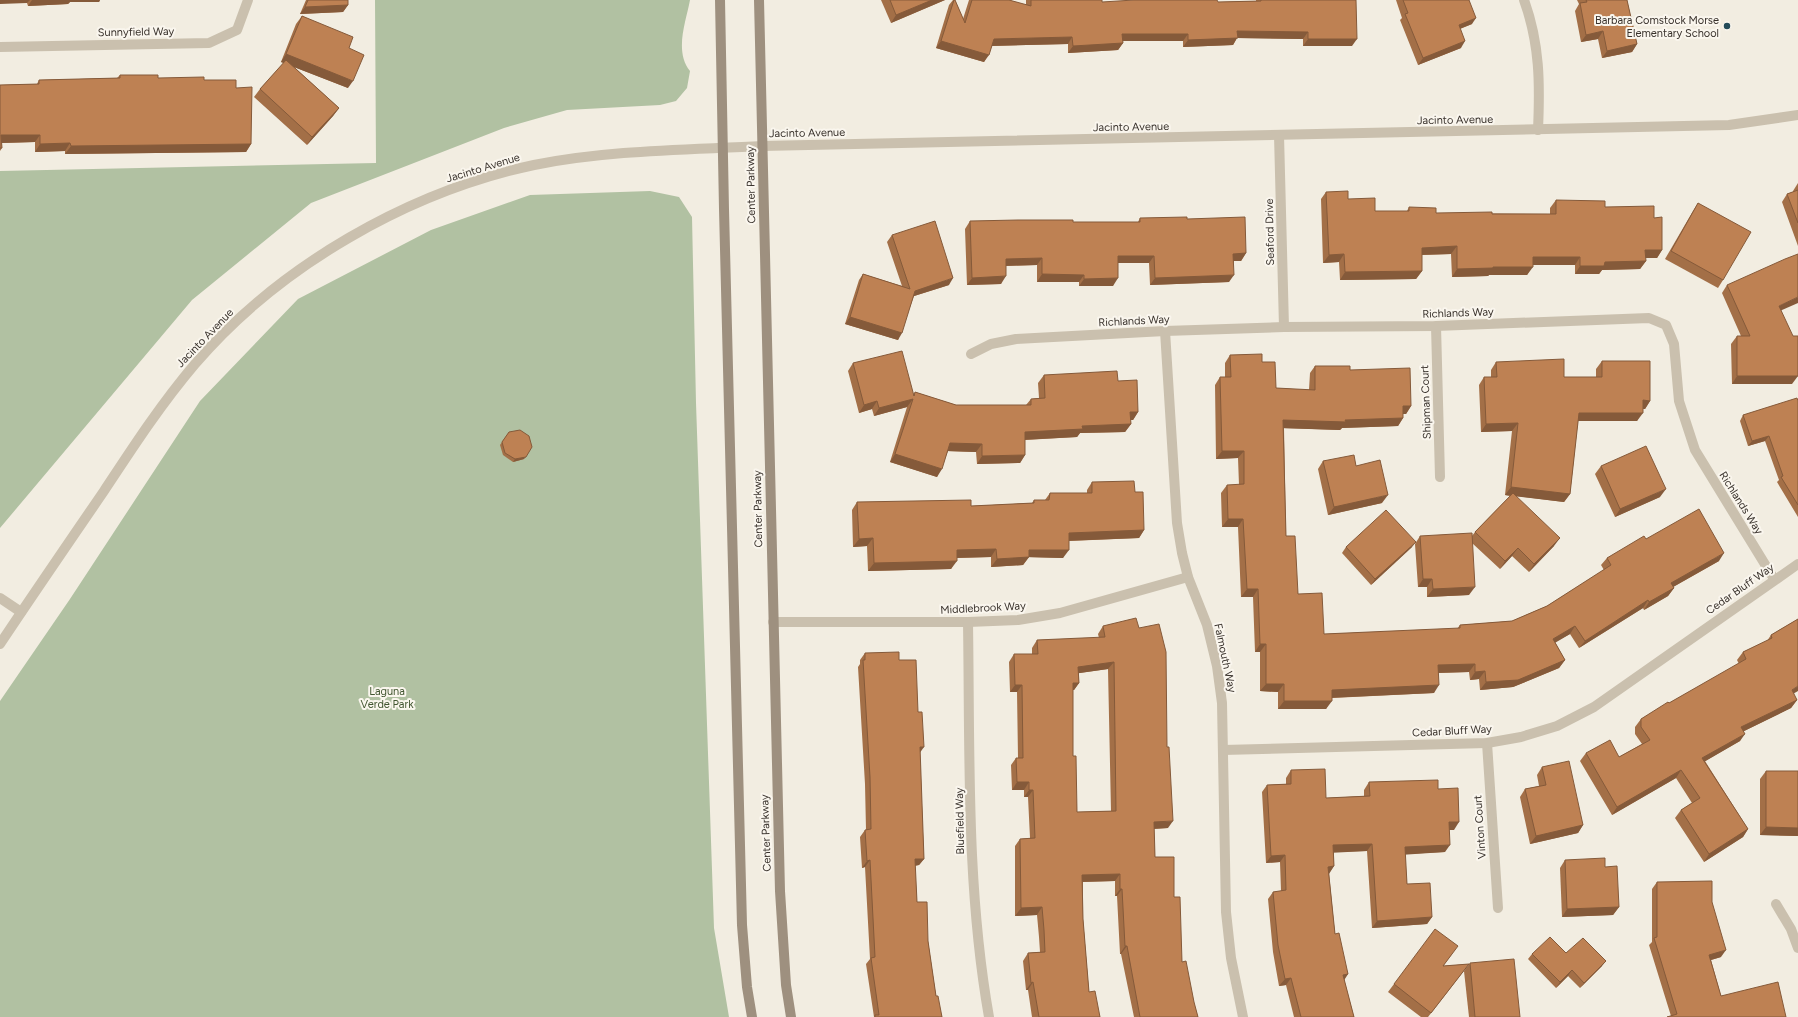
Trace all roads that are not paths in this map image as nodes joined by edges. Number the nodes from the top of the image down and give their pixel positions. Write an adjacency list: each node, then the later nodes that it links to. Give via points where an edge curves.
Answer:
1 (248, 0): 5 (street, Sunnyfield Way, via 237,30 210,43)
2 (720, 0): 10 (main road)
3 (759, 0): 9 (main road, Center Parkway)
4 (1524, 0): 7 (street, via 1538,51)
5 (0, 47)
6 (1798, 115): 7 (street, Jacinto Avenue, via 1729,125)
7 (1538, 130): 8 (street, Jacinto Avenue)
8 (1279, 136): 9 (street, Jacinto Avenue); 12 (street, Seaford Drive)
9 (762, 146): 10 (street, Jacinto Avenue); 21 (main road, Center Parkway)
10 (722, 148): 20 (street, Jacinto Avenue, via 587,156 533,166 480,180 427,199 374,224 312,260 235,323 196,362 161,405); 29 (main road, via 742,925 746,987)
11 (1436, 326): 12 (street, Richlands Way); 15 (street, Shipman Court); 18 (street, Richlands Way, via 1649,318 1666,325 1674,344 1679,401 1695,450)
12 (1284, 327): 13 (street, Richlands Way)
13 (1165, 331): 14 (street, Richlands Way, via 1016,340 991,344); 17 (street, Falmouth Way, via 1177,523)
14 (971, 354)
15 (1440, 477)
16 (1798, 564): 18 (street, Cedar Bluff Way)
17 (1188, 577): 22 (street, Middlebrook Way, via 1060,613 1018,620); 25 (street, Falmouth Way, via 1207,625 1217,666 1222,703)
18 (1774, 579): 24 (street, Cedar Bluff Way, via 1594,707 1556,726 1521,737)
19 (0, 598): 20 (street)
20 (21, 612): 23 (street, Jacinto Avenue)
21 (773, 622): 22 (street, Middlebrook Way); 30 (main road, Center Parkway, via 780,891 786,985)
22 (968, 622): 31 (street, Bluefield Way, via 973,894)
23 (0, 644)
24 (1487, 743): 25 (street, Cedar Bluff Way); 27 (street, Vinton Court)
25 (1223, 750): 32 (street, Falmouth Way, via 1226,912 1231,958)
26 (1776, 904): 28 (street, via 1791,929)
27 (1498, 908)
28 (1798, 948)
29 (752, 1017)
30 (791, 1017)
31 (989, 1017)
32 (1243, 1017)

